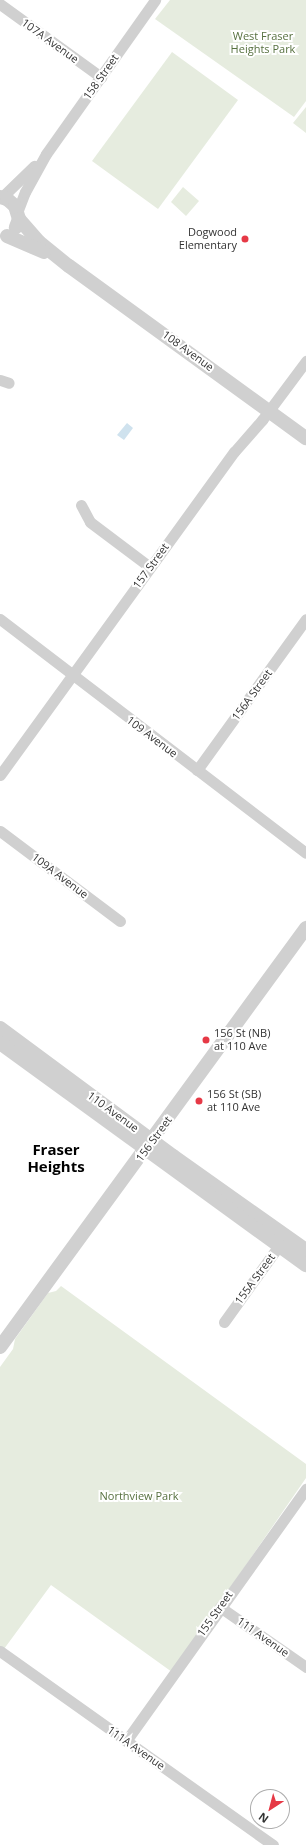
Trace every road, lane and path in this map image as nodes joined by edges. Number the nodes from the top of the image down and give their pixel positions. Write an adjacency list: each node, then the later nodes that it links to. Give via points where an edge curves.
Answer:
1 (155, 0): 3 (street, 158 Street)
2 (0, 4): 3 (street, 107A Avenue)
3 (101, 77): 4 (street, 158 Street)
4 (46, 154): 5 (street, 158 Street); 6 (street, 158 Street, via 25,192)
5 (1, 197): 6 (street, 108 Avenue, via 12,202)
6 (18, 215): 7 (street, via 15,229); 8 (street, 108 Avenue, via 39,242)
7 (4, 237): 8 (street, 108 Avenue, via 35,247)
8 (69, 266): 10 (street, 108 Avenue)
9 (306, 361): 10 (street, 157 Street)
10 (269, 411): 11 (street, 108 Avenue); 13 (street, 157 Street, via 234,452)
11 (306, 438)
12 (81, 505): 13 (street, via 90,522)
13 (150, 567): 16 (street, 157 Street)
14 (0, 619): 16 (street, 109 Avenue)
15 (306, 619): 17 (street, 156A Street)
16 (72, 675): 17 (street, 109 Avenue); 18 (street, 157 Street)
17 (197, 770): 20 (street, 109 Avenue)
18 (0, 775)
19 (0, 831): 21 (street, 109A Avenue)
20 (306, 853)
21 (120, 921)
22 (306, 928): 26 (street, 156 Street)
23 (0, 1028): 25 (street, 110 Avenue)
24 (1, 1046): 25 (street, via 12,1045 60,1079); 26 (street, 110 Avenue)
25 (68, 1078): 26 (street, 110 Avenue)
26 (149, 1146): 27 (street, 110 Avenue); 31 (street, 156 Street)
27 (283, 1241): 28 (street, 110 Avenue); 29 (street, 110 Avenue); 30 (street, 155A Street)
28 (306, 1250)
29 (306, 1265)
30 (224, 1322)
31 (0, 1347)
32 (306, 1489): 33 (street, 155 Street)
33 (220, 1607): 35 (street, 111 Avenue); 36 (street, 155 Street)
34 (0, 1651): 36 (street, 111A Avenue)
35 (306, 1667)
36 (126, 1741): 37 (street, 111A Avenue)
37 (273, 1845)

